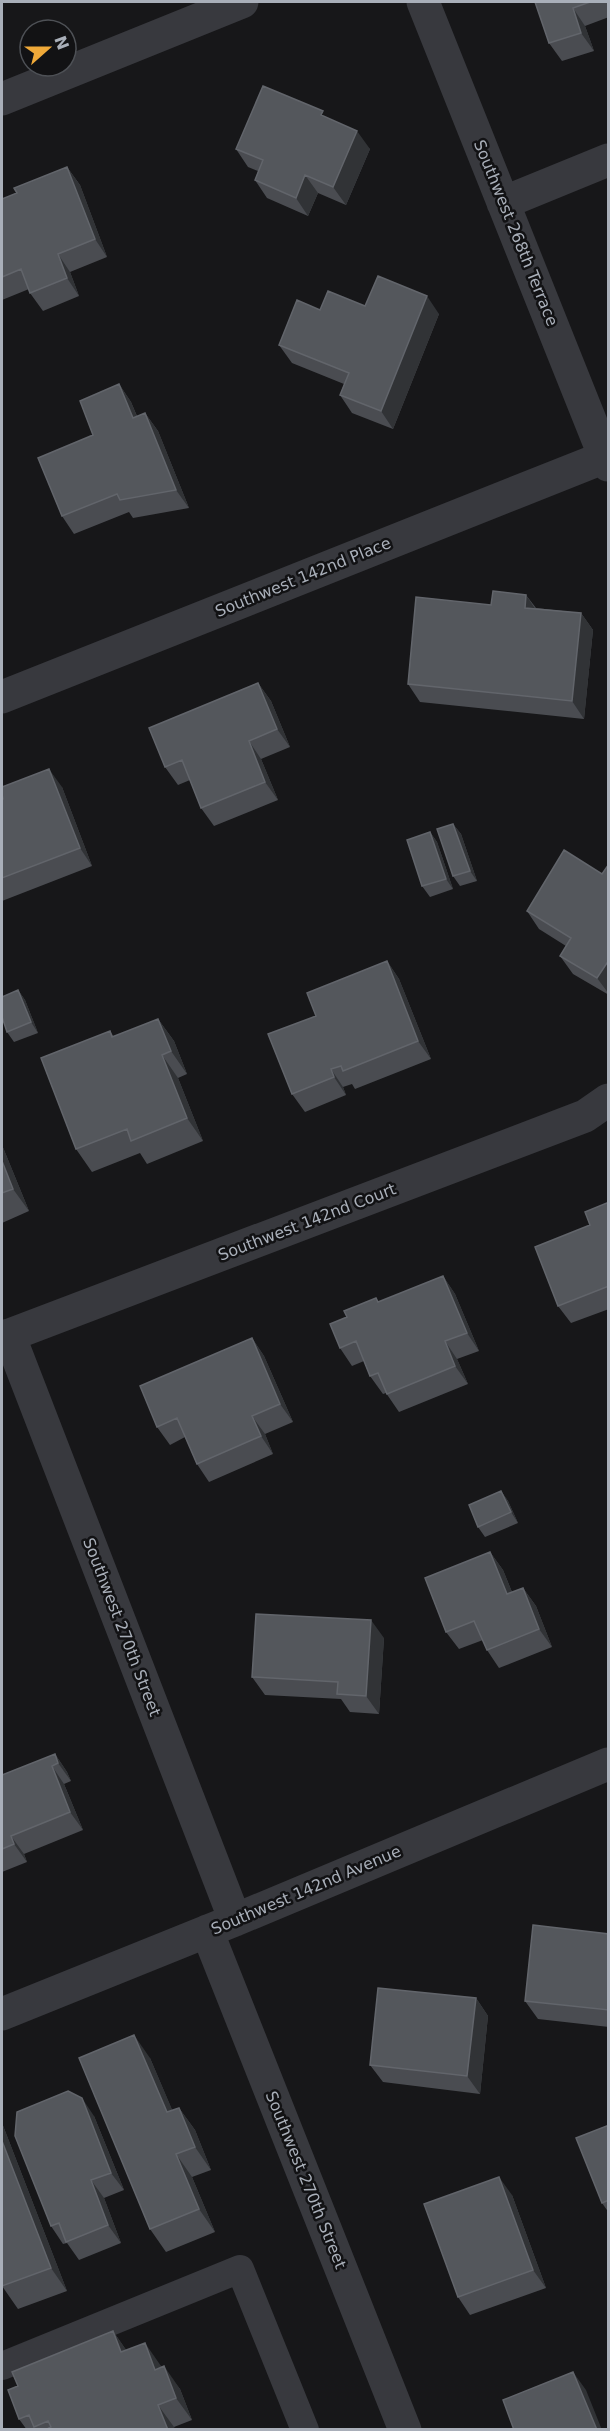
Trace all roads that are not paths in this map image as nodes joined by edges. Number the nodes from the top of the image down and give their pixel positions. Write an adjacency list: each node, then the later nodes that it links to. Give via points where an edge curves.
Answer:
1 (242, 2): 3 (street)
2 (423, 2): 5 (street, Southwest 268th Terrace)
3 (2, 99)
4 (609, 160): 5 (street)
5 (504, 203): 6 (street, Southwest 268th Terrace)
6 (607, 461): 7 (street, Southwest 142nd Place)
7 (2, 697)
8 (609, 1100): 9 (street, Southwest 142nd Court, via 585,1116)
9 (5, 1337): 11 (street, Southwest 270th Street)
10 (609, 1764): 11 (street, Southwest 142nd Avenue)
11 (221, 1925): 12 (street, Southwest 142nd Avenue); 15 (street, Southwest 270th Street)
12 (2, 2014)
13 (2, 2366): 14 (lane, via 240,2269)
14 (305, 2430)
15 (405, 2430)

